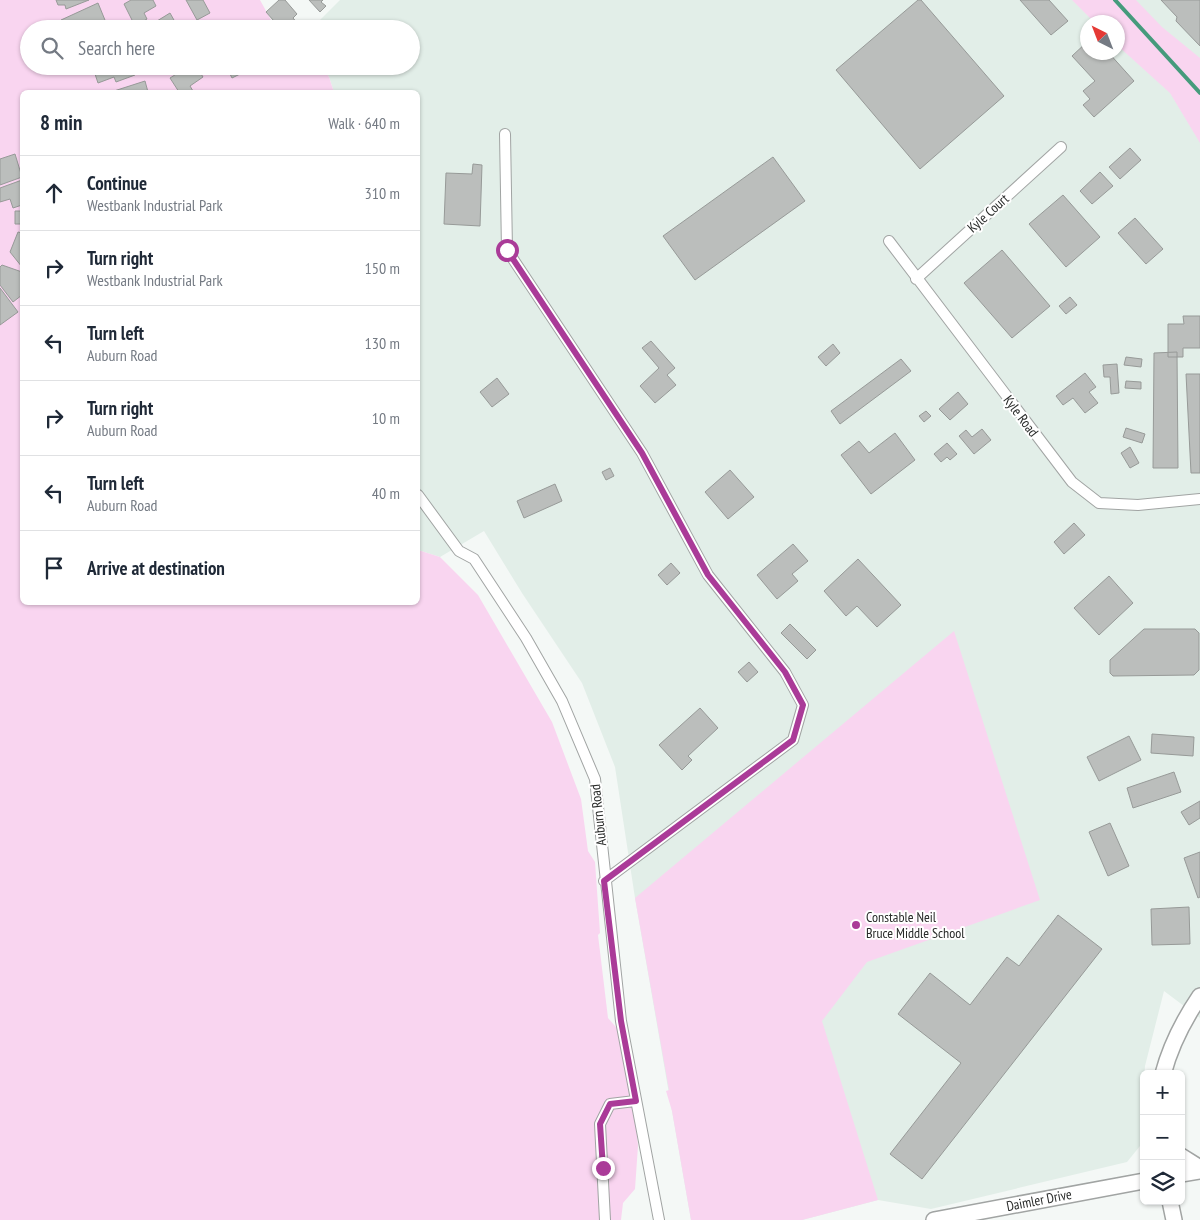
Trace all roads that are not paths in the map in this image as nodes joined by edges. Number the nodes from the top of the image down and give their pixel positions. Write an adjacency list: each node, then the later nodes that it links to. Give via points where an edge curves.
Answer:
1 (505, 134): 7 (street, via 507,250 642,453 708,575 785,672 803,705 793,740)
2 (1061, 146): 4 (street, Kyle Court)
3 (889, 241): 4 (street, Kyle Road)
4 (916, 279): 6 (street, Kyle Road, via 1072,482 1092,498 1099,503 1138,505)
5 (420, 498): 7 (street, Auburn Road, via 459,551 474,559 526,638 562,701 595,779)
6 (1200, 499)
7 (604, 881): 10 (street, Auburn Road, via 621,1021)
8 (1200, 996): 9 (street, via 1171,1046)
9 (1165, 1070)
10 (636, 1101): 16 (street, via 610,1104 600,1124); 17 (street, Auburn Road)
11 (1185, 1159): 12 (street)
12 (1200, 1169): 13 (street)
13 (1185, 1173)
14 (1140, 1182): 18 (street, Daimler Drive)
15 (1171, 1205): 19 (street)
16 (605, 1220)
17 (659, 1220)
18 (934, 1220)
19 (1174, 1220)

